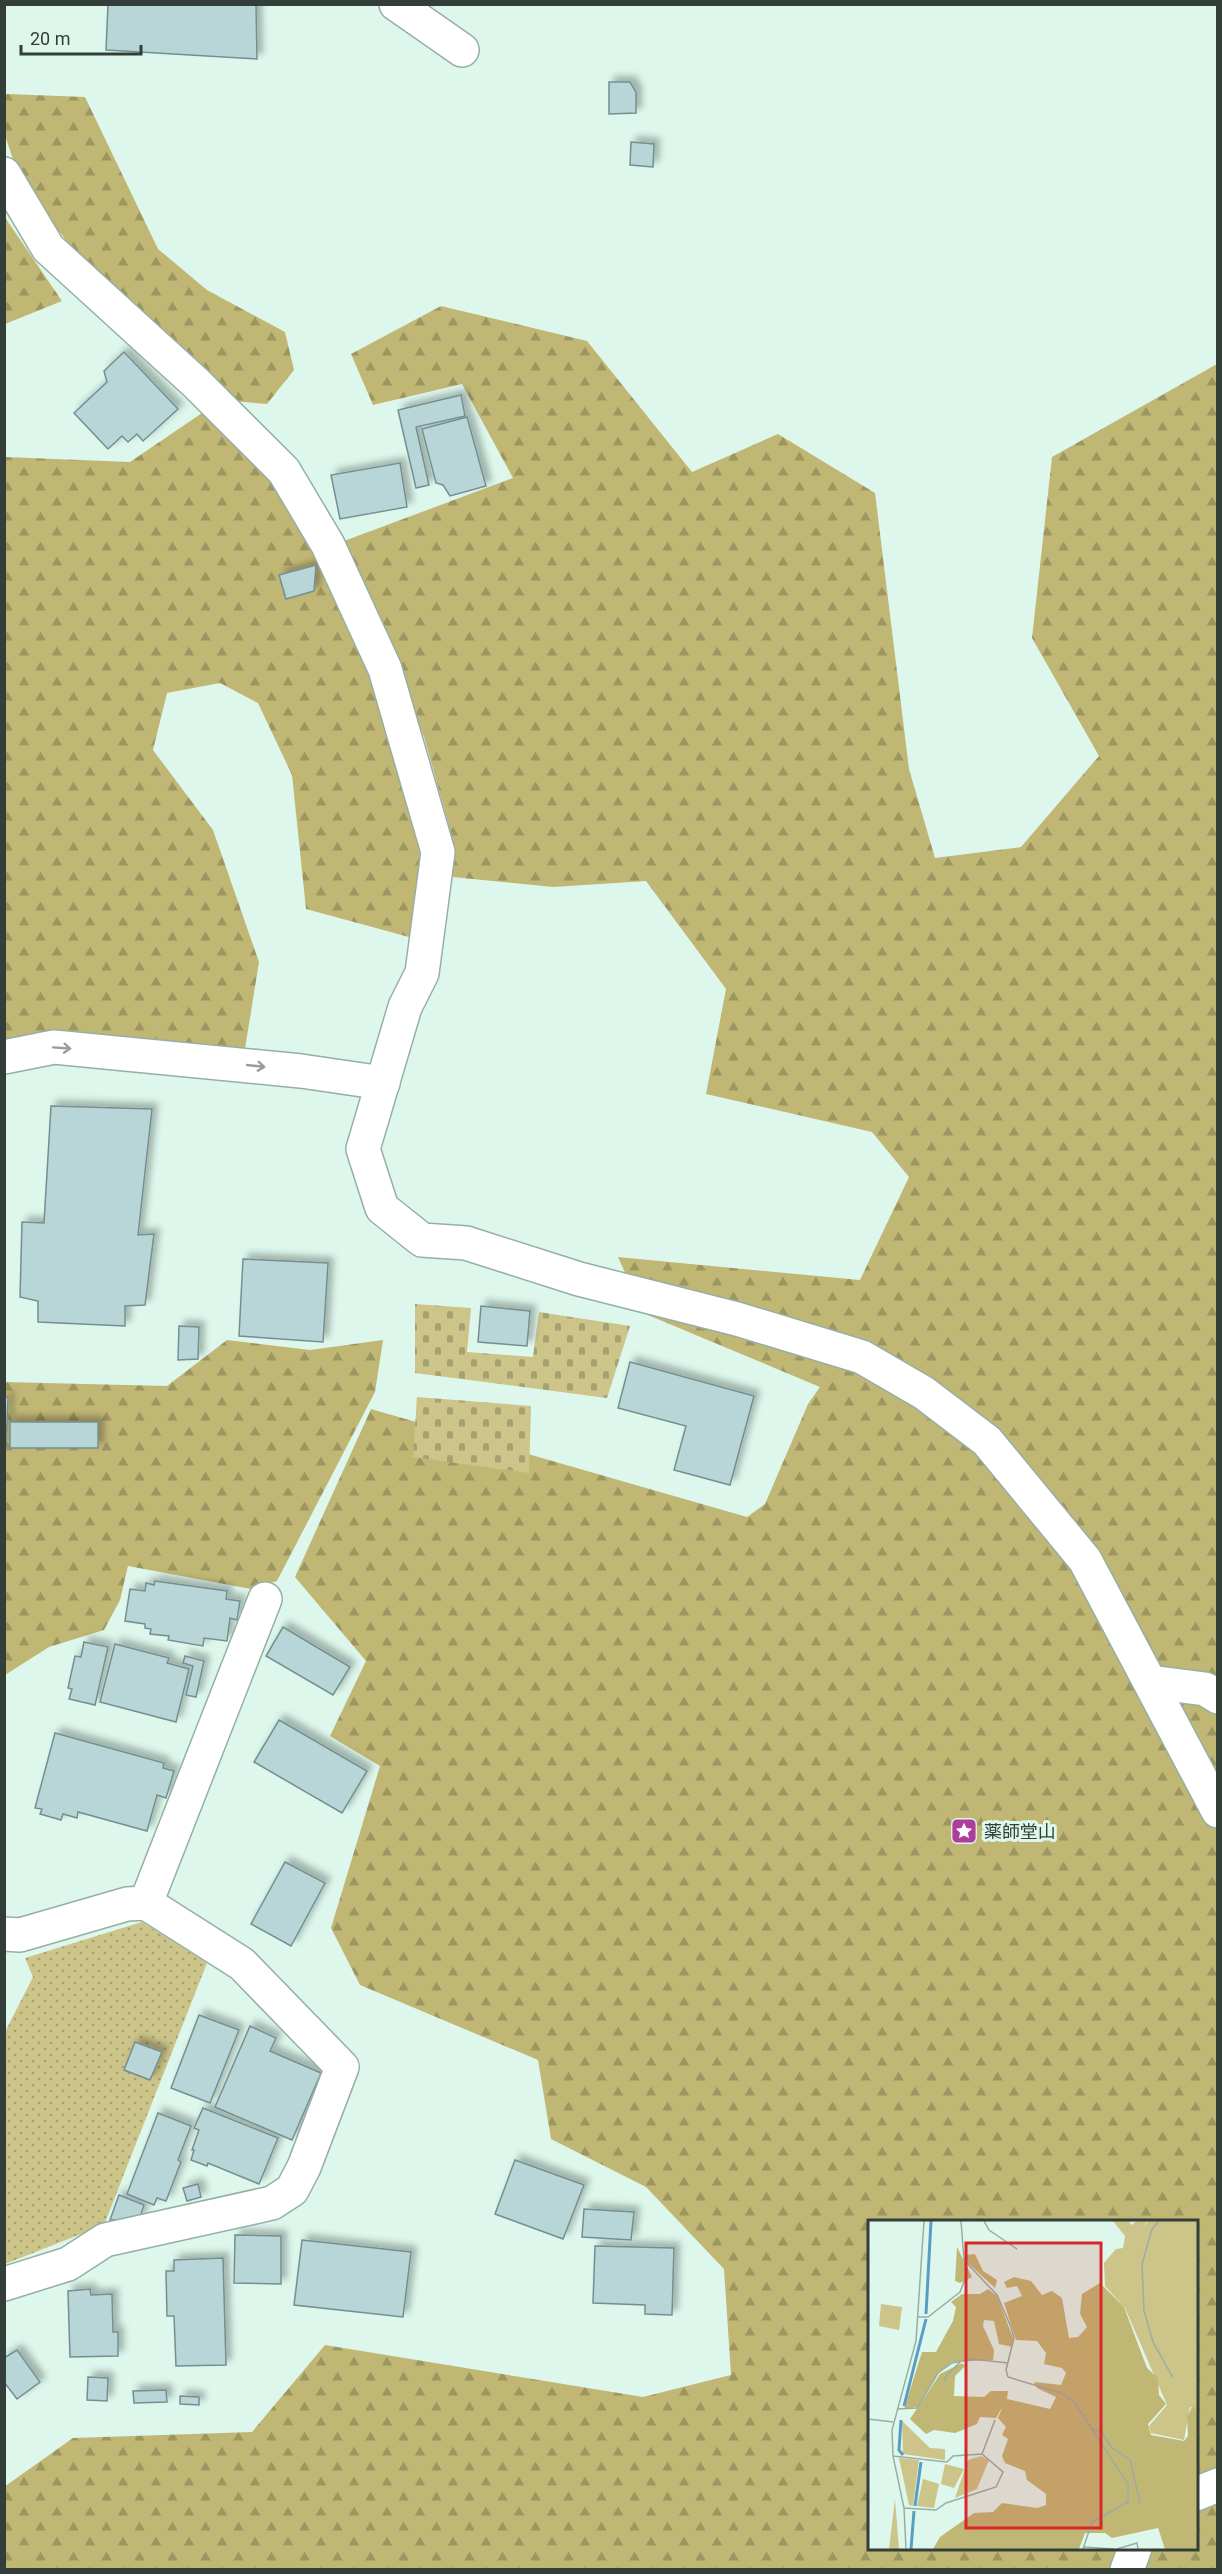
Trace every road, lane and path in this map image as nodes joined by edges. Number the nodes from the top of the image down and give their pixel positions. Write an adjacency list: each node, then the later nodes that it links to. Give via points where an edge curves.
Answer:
1 (396, 4): 2 (street)
2 (462, 50)
3 (4, 174): 5 (street, via 48,248 196,383 284,471 328,545 385,669 438,852 422,973 405,1006)
4 (4, 1057): 5 (street, one-way to 5, via 54,1047 301,1071)
5 (383, 1083): 7 (street, via 363,1149 382,1208 422,1240 466,1243 579,1279 737,1319 862,1357 924,1393 987,1441 1084,1560)
6 (265, 1599): 10 (street)
7 (1150, 1682): 8 (street, via 1205,1689); 9 (street)
8 (1218, 1697)
9 (1218, 1811)
10 (146, 1903): 11 (street, via 127,1904 20,1935); 12 (street, via 242,1964 342,2067 338,2079 304,2168 292,2190 272,2203 105,2240 68,2264)
11 (4, 1934)
12 (4, 2284)
13 (1218, 2485): 14 (street)
14 (1198, 2494)
15 (1134, 2550): 16 (street)
16 (1127, 2570)

